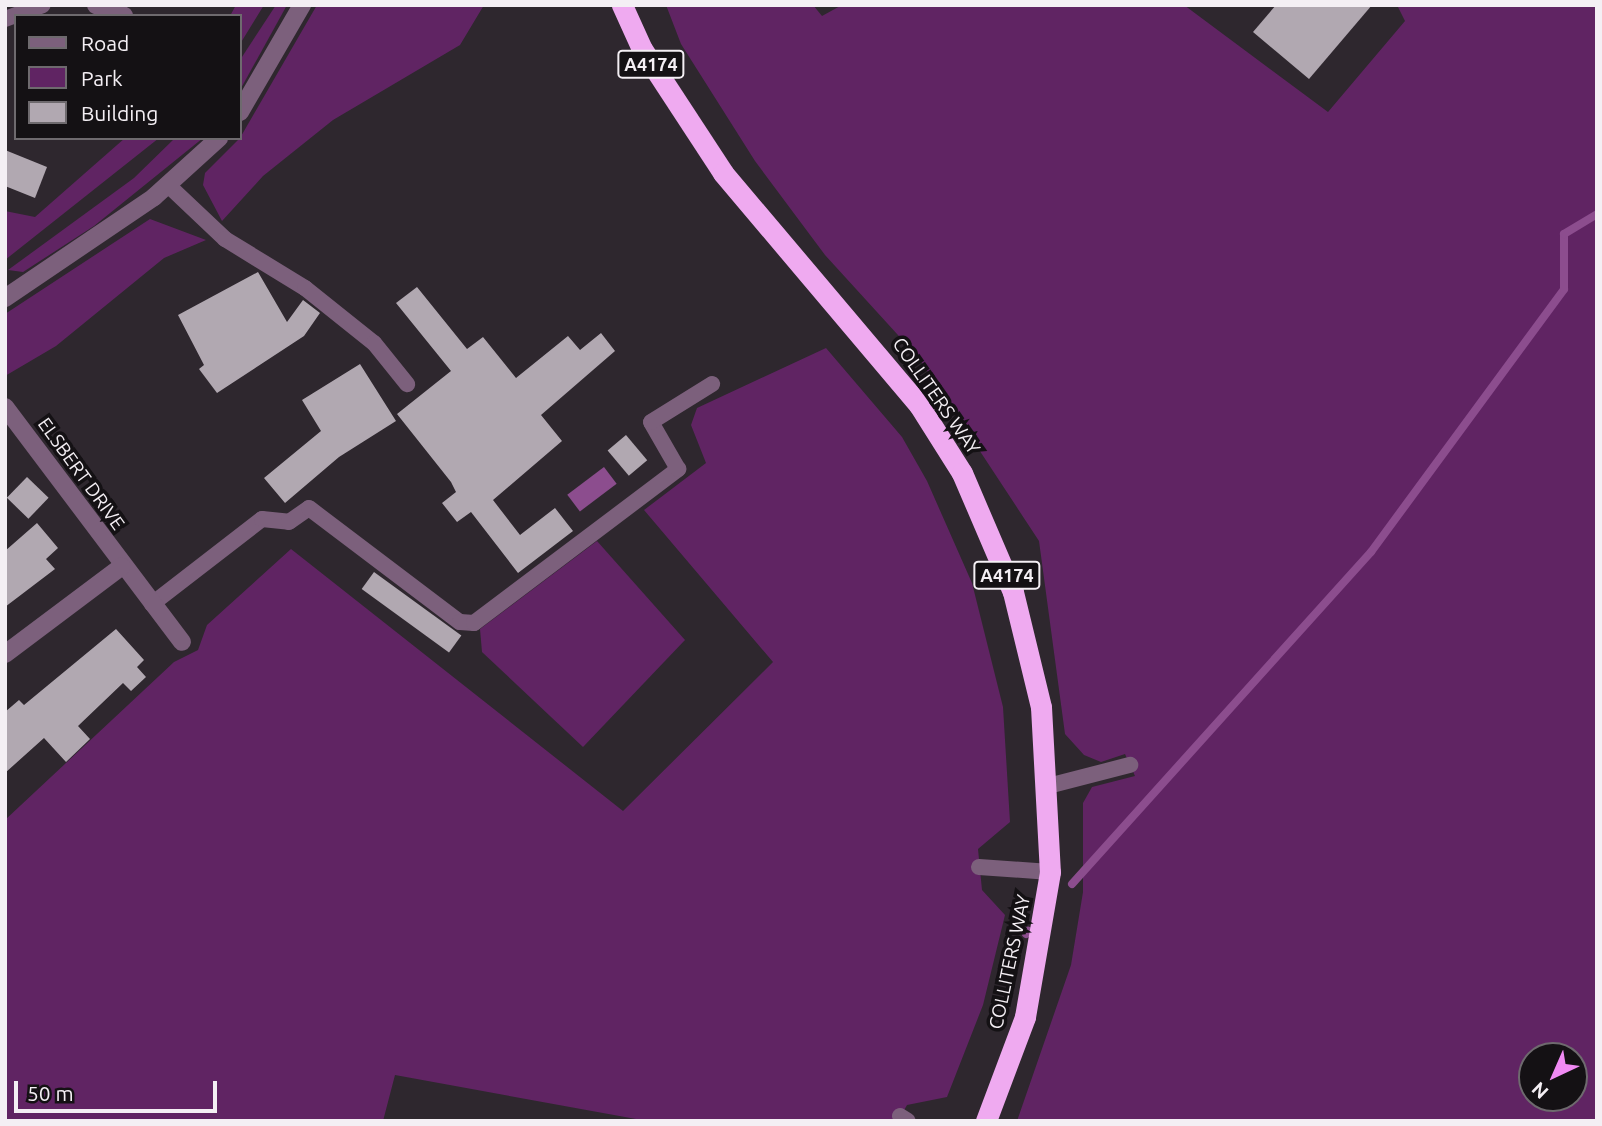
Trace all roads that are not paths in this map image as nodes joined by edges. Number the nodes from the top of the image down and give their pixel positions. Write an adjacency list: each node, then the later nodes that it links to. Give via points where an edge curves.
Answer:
1 (43, 5): 5 (lane)
2 (97, 5): 6 (street)
3 (302, 5): 7 (street)
4 (622, 5): 19 (highway, COLLITERS WAY / A4174, via 685,120 759,218 873,347 962,473 1013,592 1041,707)
5 (19, 14)
6 (119, 14)
7 (242, 110)
8 (217, 140): 9 (street)
9 (169, 186): 10 (street); 11 (lane, via 225,239 305,288 374,343)
10 (5, 298)
11 (407, 384)
12 (712, 384): 15 (lane, via 651,422 678,469 474,623 460,622 309,508 289,522 262,519)
13 (5, 407): 14 (street, ELSBERT DRIVE)
14 (122, 566): 15 (street, ELSBERT DRIVE); 17 (street)
15 (152, 604): 16 (street, ELSBERT DRIVE)
16 (182, 642)
17 (5, 654)
18 (1130, 765): 19 (lane)
19 (1048, 786): 21 (highway, COLLITERS WAY / A4174)
20 (979, 867): 21 (lane)
21 (1050, 872): 22 (highway, COLLITERS WAY / A4174, via 1025,1017)
22 (986, 1121)

